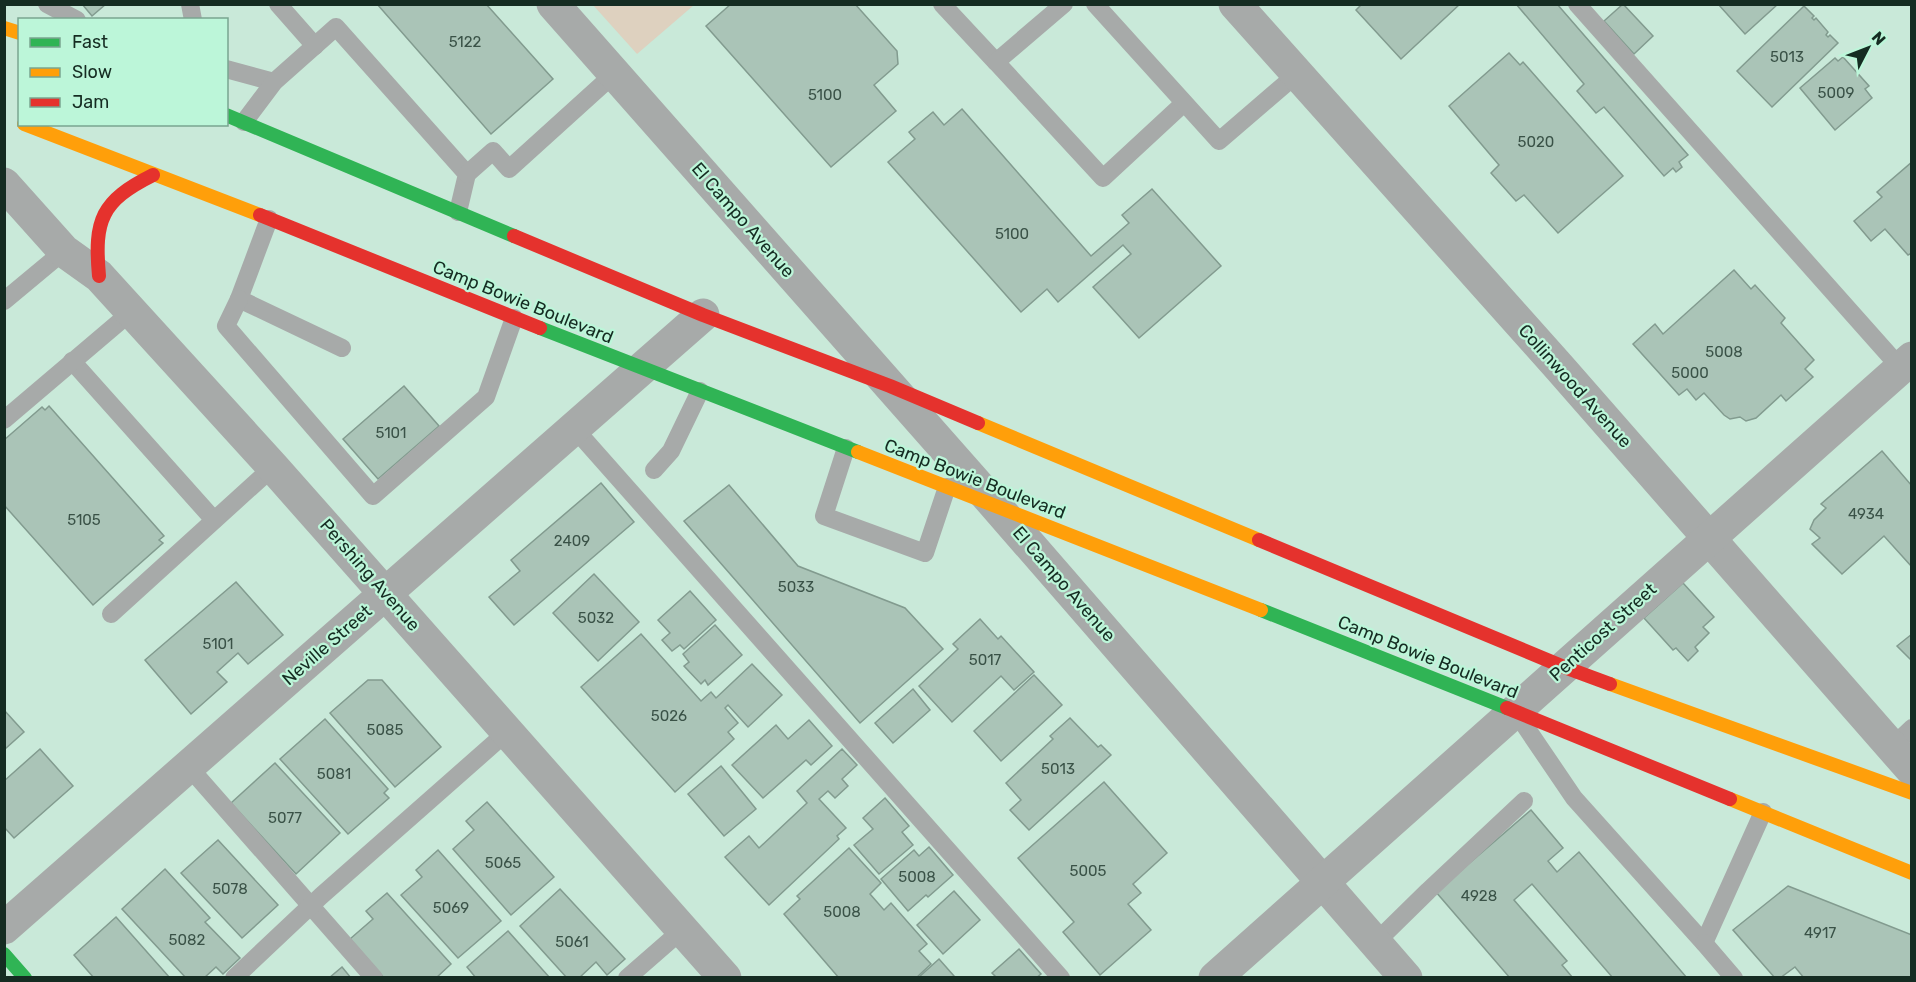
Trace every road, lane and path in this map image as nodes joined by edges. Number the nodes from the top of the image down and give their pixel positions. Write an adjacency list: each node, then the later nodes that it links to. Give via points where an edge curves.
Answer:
1 (47, 4): 9 (lane)
2 (278, 4): 10 (lane)
3 (553, 4): 13 (street, El Campo Avenue)
4 (942, 4): 11 (lane)
5 (1095, 4): 16 (lane)
6 (1235, 4): 14 (street, Collinwood Avenue)
7 (1577, 4): 35 (lane)
8 (1063, 5): 11 (lane)
9 (73, 18)
10 (315, 46): 15 (lane); 20 (lane, via 336,27)
11 (996, 62): 16 (lane, via 1103,178)
12 (228, 70): 15 (lane)
13 (614, 74): 20 (lane, via 510,169 493,151); 36 (street, El Campo Avenue)
14 (1297, 74): 16 (lane, via 1219,141); 46 (street, Collinwood Avenue)
15 (274, 82): 18 (lane)
16 (1184, 103)
17 (228, 116): 18 (main road)
18 (244, 122): 23 (main road)
19 (28, 126): 21 (main road, Camp Bowie Boulevard)
20 (467, 174): 23 (lane)
21 (153, 175): 24 (main road, Camp Bowie Boulevard); 26 (main road, via 119,193 105,212 98,231)
22 (4, 184): 25 (street, Pershing Avenue)
23 (458, 212): 30 (main road)
24 (269, 219): 27 (lane); 31 (main road, Camp Bowie Boulevard)
25 (64, 251): 26 (street, Pershing Avenue); 28 (lane)
26 (99, 276): 29 (street, Pershing Avenue)
27 (239, 299): 31 (lane, via 226,326 373,496 486,397); 32 (lane)
28 (4, 302)
29 (131, 312): 33 (lane); 41 (street, Pershing Avenue)
30 (703, 315): 34 (street, Neville Street); 36 (main road)
31 (513, 318): 34 (main road, Camp Bowie Boulevard)
32 (342, 348)
33 (72, 361): 38 (lane); 45 (lane)
34 (641, 369): 37 (main road, Camp Bowie Boulevard); 39 (street, Neville Street)
35 (1908, 369): 46 (street, Penticost Street)
36 (890, 386): 44 (street, El Campo Avenue); 49 (main road)
37 (700, 391): 40 (main road, Camp Bowie Boulevard); 42 (lane, via 671,451)
38 (4, 420)
39 (574, 428): 47 (street, Neville Street); 70 (lane)
40 (846, 447): 43 (main road, Camp Bowie Boulevard); 43 (lane, via 824,516 925,553)
41 (273, 466): 45 (lane); 47 (street, Pershing Avenue)
42 (654, 470)
43 (947, 487): 44 (main road, Camp Bowie Boulevard)
44 (995, 505): 50 (main road, Camp Bowie Boulevard); 58 (street, El Campo Avenue)
45 (214, 520): 48 (lane)
46 (1710, 538): 49 (street, Penticost Street); 52 (street, Collinwood Avenue)
47 (385, 593): 51 (street, Pershing Avenue); 53 (street, Neville Street)
48 (111, 614)
49 (1564, 667): 50 (street, Penticost Street); 54 (main road)
50 (1515, 711): 56 (main road, Camp Bowie Boulevard); 58 (street, Penticost Street); 63 (lane, via 1574,798)
51 (507, 732): 59 (lane); 61 (street, Pershing Avenue)
52 (1905, 748)
53 (188, 766): 59 (lane); 60 (street, Neville Street)
54 (1911, 793)
55 (1524, 801): 62 (lane)
56 (1763, 812): 57 (main road, Camp Bowie Boulevard); 63 (lane)
57 (1911, 873)
58 (1322, 882): 62 (street, El Campo Avenue); 71 (street, Penticost Street)
59 (311, 906): 66 (lane); 67 (lane)
60 (4, 928)
61 (682, 930): 68 (lane); 69 (street, Pershing Avenue)
62 (1375, 943): 72 (street, El Campo Avenue)
63 (1704, 944): 73 (lane)
64 (4, 954): 65 (main road)
65 (25, 978)
66 (234, 978)
67 (374, 978)
68 (627, 978)
69 (725, 978)
70 (1061, 978)
71 (1215, 978)
72 (1406, 978)
73 (1734, 978)

